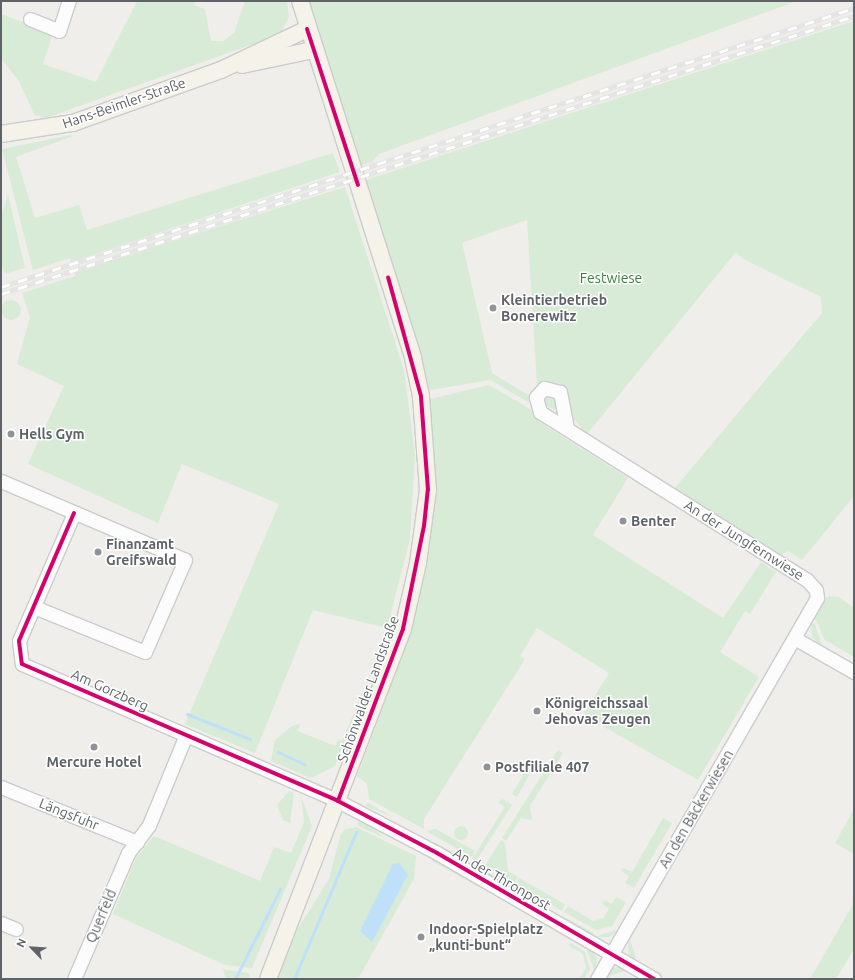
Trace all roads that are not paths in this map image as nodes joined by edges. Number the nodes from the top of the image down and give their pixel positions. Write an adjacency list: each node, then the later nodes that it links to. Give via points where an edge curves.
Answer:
1 (69, 1): 3 (street, via 58,31)
2 (300, 1): 4 (main road, Schönwalder Landstraße)
3 (30, 19)
4 (306, 29): 5 (main road, Schönwalder Landstraße); 6 (main road, Hans-Beimler-Straße)
5 (313, 50): 6 (main road, Hans-Beimler-Straße); 16 (main road, Schönwalder Landstraße, via 413,357 426,439 424,526 403,629)
6 (221, 70): 7 (main road, Hans-Beimler-Straße, via 73,123)
7 (1, 134)
8 (567, 428): 12 (street, An der Jungfernwiese, via 812,585 816,590 816,604)
9 (1, 480): 10 (street)
10 (74, 513): 11 (street, Am Gorzberg); 11 (street, via 185,560 145,652)
11 (34, 607): 14 (street, Am Gorzberg, via 19,641 22,664)
12 (796, 639): 13 (street); 20 (street, An den Bäckerwiesen)
13 (854, 672)
14 (186, 735): 16 (street, Am Gorzberg); 17 (street, Querfeld, via 149,825)
15 (1, 787): 17 (street, Längsfuhr)
16 (338, 801): 20 (street, An der Thronpost, via 437,853); 22 (main road, Schönwalder Landstraße)
17 (136, 842): 21 (street, Querfeld, via 128,853)
18 (1, 923): 19 (street)
19 (16, 929)
20 (611, 954): 23 (street, An den Bäckerwiesen); 24 (street, An der Thronpost)
21 (74, 979)
22 (268, 979)
23 (597, 979)
24 (654, 979)

